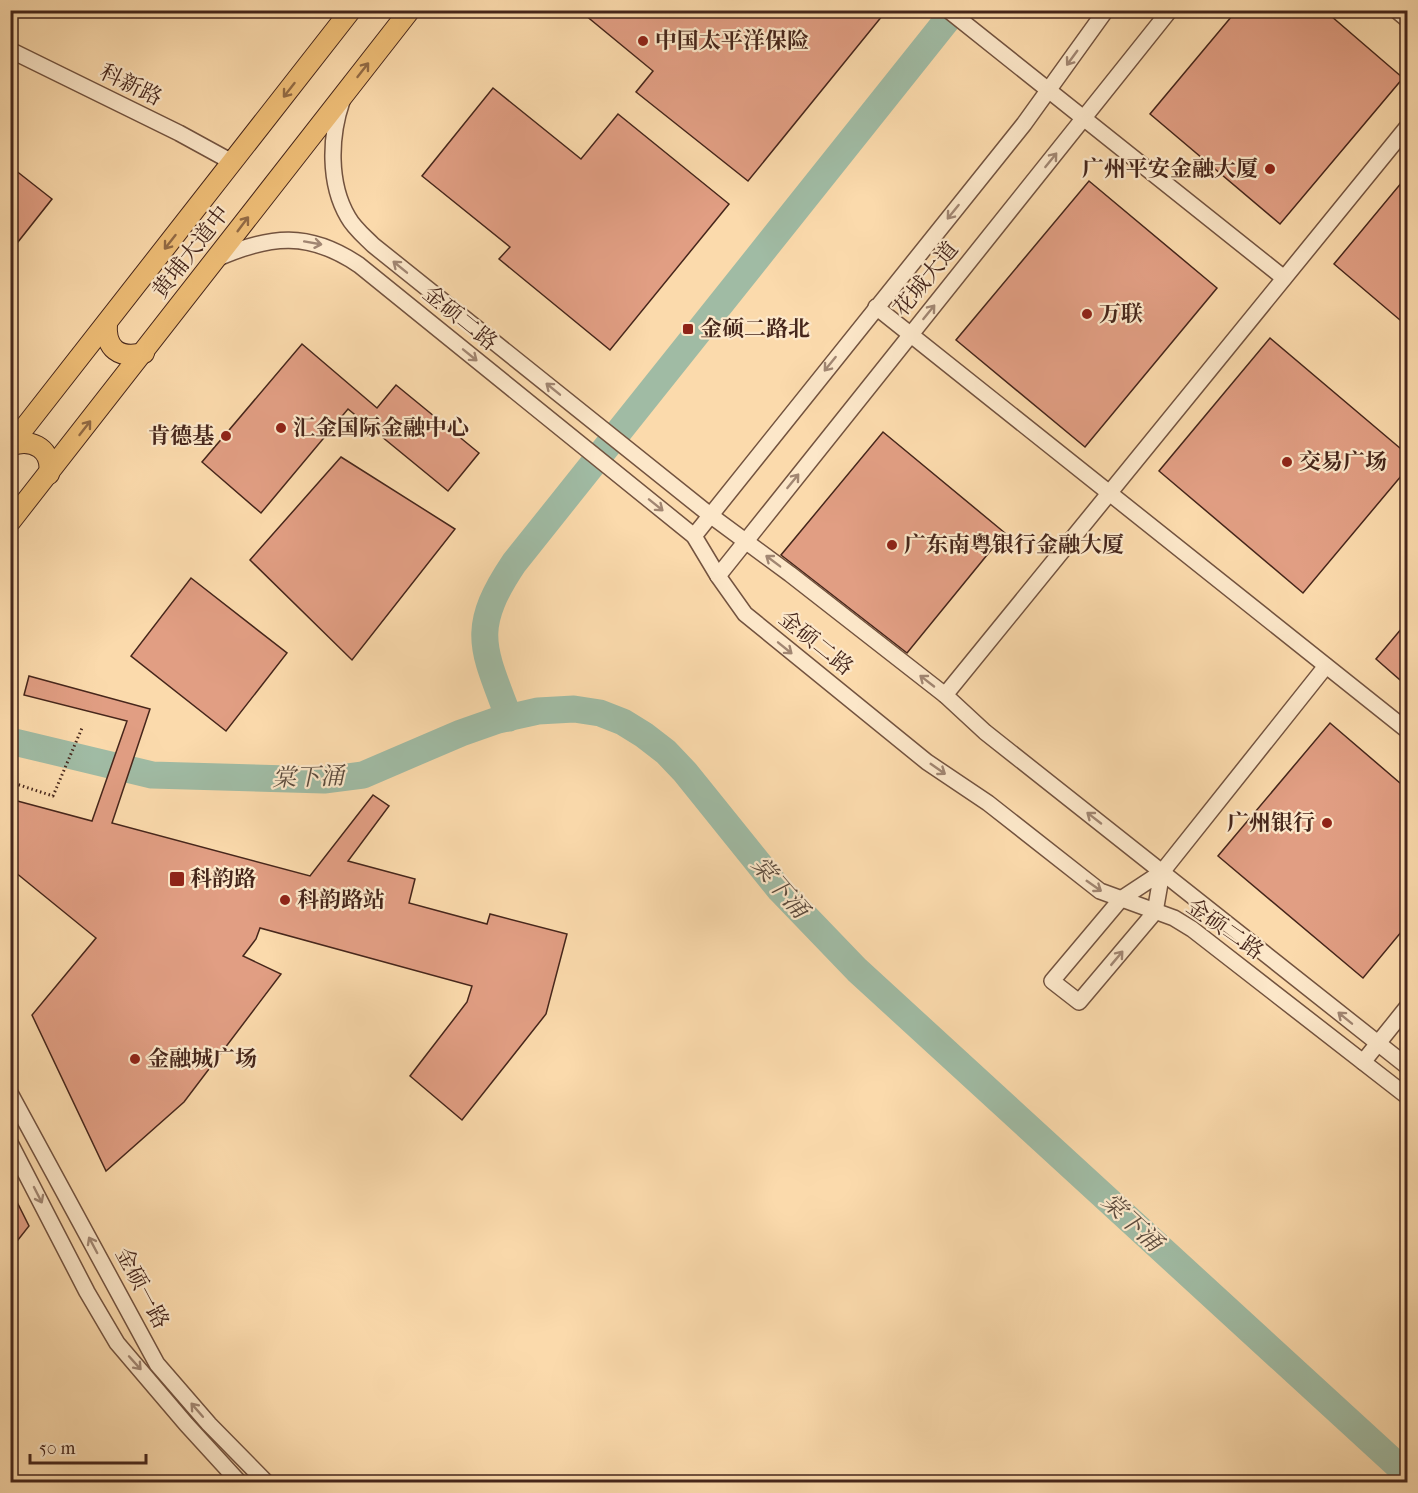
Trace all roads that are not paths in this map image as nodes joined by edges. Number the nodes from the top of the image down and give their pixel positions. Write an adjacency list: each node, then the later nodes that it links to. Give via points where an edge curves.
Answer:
1 (351, 10): 13 (main road, 黄埔大道中, one-way to 13)
2 (410, 10): 10 (main road, 黄埔大道中, one-way to 2)
3 (948, 10): 9 (street)
4 (1106, 10): 9 (street, 花城大道, one-way to 9)
5 (1170, 10): 11 (street, 花城大道)
6 (1396, 10): 7 (street)
7 (1407, 20)
8 (10, 50): 13 (street, 科新路)
9 (1049, 90): 11 (street); 16 (street, 花城大道, one-way to 16)
10 (344, 93): 14 (main road, 黄埔大道中, one-way to 10); 23 (street, 金硕二路, one-way to 10, via 354,226 343,207 334,165 335,128)
11 (1084, 118): 15 (street); 18 (street, 花城大道, one-way to 11)
12 (1407, 126): 15 (street)
13 (232, 162): 17 (main road, 黄埔大道中, one-way to 17)
14 (216, 259): 19 (main road, 黄埔大道中); 25 (street, 金硕二路, one-way to 25, via 260,243 284,240 331,248 359,265)
15 (1284, 278): 22 (street)
16 (876, 307): 18 (street); 23 (street, 花城大道, one-way to 23)
17 (107, 323): 19 (main road, via 107,338 115,350 129,355); 20 (main road, 黄埔大道中)
18 (910, 335): 22 (street); 26 (street, 花城大道, one-way to 18)
19 (144, 353): 21 (main road, 黄埔大道中, one-way to 19)
20 (11, 445): 21 (main road, via 27,442 41,447 49,460)
21 (49, 474): 24 (main road, 黄埔大道中)
22 (1109, 493): 28 (street); 29 (street)
23 (710, 515): 25 (street, 花城大道); 26 (street, 金硕二路)
24 (10, 522)
25 (694, 536): 27 (street, 金硕二路)
26 (746, 540): 27 (street, 花城大道); 29 (street, 金硕二路, one-way to 26)
27 (718, 576): 32 (street, 金硕二路, one-way to 32, via 755,623 927,762 988,803 1094,887)
28 (1326, 666): 30 (street); 31 (street)
29 (945, 696): 31 (street, 金硕二路, one-way to 29)
30 (1407, 731)
31 (1162, 872): 32 (street); 33 (street); 35 (street, 金硕二路, one-way to 31)
32 (1121, 899): 33 (street, 金硕二路); 33 (street, one-way to 33, via 1052,981 1079,1002)
33 (1155, 912): 36 (street, 金硕二路, via 1192,929)
34 (1407, 1006): 35 (street)
35 (1377, 1043): 36 (street); 37 (street, 金硕二路)
36 (1363, 1062): 39 (street, 金硕二路)
37 (1407, 1067)
38 (10, 1093): 42 (street, 金硕一路, one-way to 38, via 157,1364)
39 (1407, 1097)
40 (10, 1143): 41 (street, 金硕一路, one-way to 41, via 117,1343)
41 (239, 1482)
42 (266, 1482)

